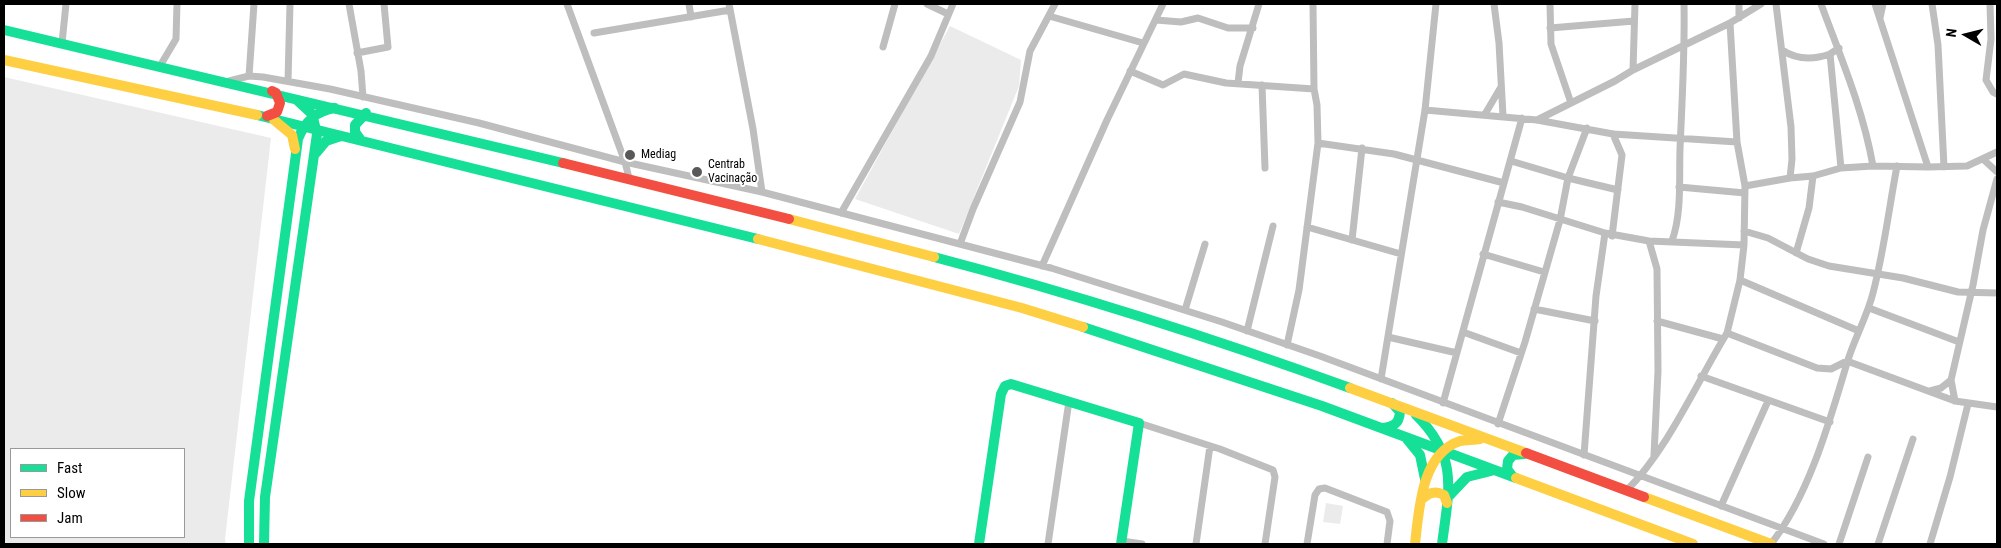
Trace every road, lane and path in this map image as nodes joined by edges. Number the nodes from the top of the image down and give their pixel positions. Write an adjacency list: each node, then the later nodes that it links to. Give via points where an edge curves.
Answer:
1 (66, 4): 44 (street)
2 (177, 4): 53 (street, via 176,39)
3 (254, 4): 56 (street)
4 (290, 4): 58 (street)
5 (349, 4): 50 (street)
6 (384, 4): 50 (street, via 388,47)
7 (567, 4): 92 (street)
8 (689, 4): 34 (street)
9 (895, 4): 47 (street)
10 (927, 4): 32 (street)
11 (953, 4): 32 (street)
12 (1055, 4): 33 (street)
13 (1163, 4): 37 (street)
14 (1259, 4): 40 (street)
15 (1313, 4): 62 (street)
16 (1436, 4): 69 (street)
17 (1494, 4): 61 (street)
18 (1550, 4): 41 (street)
19 (1635, 4): 38 (street)
20 (1684, 4): 46 (street)
21 (1739, 4): 35 (street)
22 (1755, 4): 31 (street)
23 (1762, 4): 31 (street)
24 (1776, 4): 49 (street)
25 (1821, 4): 48 (street)
26 (1875, 4): 36 (street)
27 (1883, 4): 36 (street)
28 (1932, 4): 97 (street, via 1938,45)
29 (1990, 4): 65 (street, via 1991,39 1986,80)
30 (730, 7): 34 (street); 110 (street, via 754,129)
31 (1749, 12): 35 (street)
32 (948, 14): 112 (street, via 926,64)
33 (1049, 16): 45 (street); 121 (street, via 1030,51 1020,102)
34 (691, 17): 43 (street)
35 (1739, 18): 39 (street)
36 (1880, 19): 96 (street)
37 (1156, 20): 40 (street, via 1181,22 1198,18 1228,28); 45 (street)
38 (1634, 21): 41 (street); 54 (street)
39 (1730, 23): 46 (street); 84 (street)
40 (1253, 28): 59 (street, via 1242,58)
41 (1550, 28): 67 (street, via 1551,44)
42 (4, 30): 44 (street)
43 (594, 33)
44 (62, 43): 53 (street)
45 (1143, 43): 55 (street)
46 (1685, 45): 54 (street); 83 (street)
47 (883, 47)
48 (1839, 48): 51 (street); 94 (street, via 1863,119)
49 (1782, 50): 51 (street, via 1811,59); 104 (street, via 1793,143)
50 (357, 53): 66 (street)
51 (1830, 54): 99 (street)
52 (4, 60): 72 (street)
53 (160, 66): 57 (street)
54 (1633, 70): 67 (street)
55 (1130, 71): 59 (street, via 1163,85 1184,74); 127 (street)
56 (248, 76): 57 (street); 58 (street)
57 (229, 81): 63 (street)
58 (288, 81): 66 (street)
59 (1238, 83): 60 (street)
60 (1262, 84): 62 (street); 98 (street)
61 (1501, 86): 71 (street); 74 (street)
62 (1314, 89): 85 (street)
63 (272, 91): 64 (street); 72 (street, via 280,102 277,112)
64 (283, 93): 68 (street); 73 (street, via 305,105)
65 (1997, 94)
66 (363, 96): 92 (street)
67 (1571, 103): 76 (street)
68 (344, 108): 70 (street); 73 (street, via 327,109)
69 (1425, 110): 71 (street); 89 (street)
70 (366, 114): 82 (street, via 359,117 355,125); 102 (street)
71 (1486, 114): 74 (street)
72 (266, 116): 77 (street); 88 (street, via 292,135)
73 (313, 116): 77 (street); 78 (street)
74 (1503, 116): 75 (street)
75 (1522, 118): 76 (street); 91 (street)
76 (1537, 120): 79 (street)
77 (304, 125): 78 (street); 88 (street)
78 (317, 128): 81 (street); 93 (street)
79 (1587, 128): 80 (street); 103 (street)
80 (1613, 134): 83 (street); 108 (street, via 1622,155)
81 (349, 136): 82 (street); 93 (street, via 334,136 323,142)
82 (360, 139): 166 (street, via 1022,308 1176,356)
83 (1681, 139): 84 (street); 107 (street)
84 (1737, 142): 109 (street)
85 (1318, 143): 86 (street); 115 (street)
86 (1362, 148): 89 (street); 118 (street)
87 (1997, 152): 90 (street)
88 (295, 160): 186 (street, via 249,501)
89 (1416, 160): 106 (street); 125 (street)
90 (1984, 160): 97 (street, via 1967,166); 100 (street)
91 (1510, 161): 103 (street); 106 (street)
92 (625, 162): 102 (street); 110 (street)
93 (312, 163): 187 (street, via 265,497)
94 (1873, 166): 95 (street); 99 (street)
95 (1897, 166): 96 (street); 129 (street)
96 (1928, 167): 97 (street)
97 (1944, 167)
98 (1265, 168)
99 (1841, 168): 101 (street)
100 (1997, 172)
101 (1813, 176): 104 (street); 124 (street, via 1807,216)
102 (629, 178): 159 (street, via 1037,284 1196,333)
103 (1568, 178): 108 (street); 113 (street)
104 (1790, 178): 109 (street)
105 (1997, 179): 132 (street)
106 (1504, 183): 111 (street)
107 (1679, 187): 109 (street); 120 (street)
108 (1618, 190): 117 (street)
109 (1745, 190): 116 (street)
110 (762, 192): 112 (street)
111 (1498, 202): 113 (street); 126 (street)
112 (841, 213): 121 (street)
113 (1560, 220): 117 (street); 128 (street)
114 (1273, 226): 140 (street)
115 (1307, 227): 118 (street); 146 (street, via 1299,290)
116 (1744, 231): 123 (street); 124 (street, via 1768,238)
117 (1608, 235): 119 (street); 138 (street)
118 (1352, 240): 125 (street)
119 (1648, 241): 120 (street); 139 (street, via 1657,269)
120 (1672, 241): 123 (street)
121 (960, 244): 127 (street)
122 (1205, 244): 137 (street)
123 (1744, 244): 130 (street)
124 (1796, 253): 129 (street, via 1829,266)
125 (1401, 254): 143 (street)
126 (1483, 254): 128 (street); 142 (street)
127 (1042, 266): 137 (street)
128 (1544, 272): 135 (street)
129 (1877, 274): 131 (street); 134 (street)
130 (1740, 280): 141 (street); 144 (street)
131 (1958, 292): 132 (street); 136 (street)
132 (1972, 293): 133 (street); 136 (street)
133 (1997, 293)
134 (1869, 308): 141 (street); 145 (street)
135 (1534, 309): 138 (street); 148 (street)
136 (1967, 309): 145 (street)
137 (1185, 310): 140 (street)
138 (1595, 321): 173 (street)
139 (1657, 322): 144 (street); 174 (street)
140 (1247, 331): 146 (street)
141 (1859, 331): 149 (street)
142 (1463, 332): 147 (street); 148 (street)
143 (1388, 336): 147 (street); 152 (street)
144 (1725, 336): 150 (street); 151 (street)
145 (1959, 342): 153 (street)
146 (1287, 345): 152 (street)
147 (1457, 353): 160 (street)
148 (1521, 353): 165 (street)
149 (1848, 361): 150 (street); 154 (street); 155 (street)
150 (1831, 369): 154 (street)
151 (1701, 376): 157 (street); 174 (street)
152 (1381, 379): 160 (street)
153 (1951, 380): 155 (street); 158 (street)
154 (1842, 381): 163 (street)
155 (1930, 391): 158 (street)
156 (1069, 401): 164 (street); 188 (street, via 1015,384 1003,388); 189 (street)
157 (1768, 401): 163 (street); 183 (street)
158 (1955, 401): 161 (street)
159 (1391, 403): 166 (street, via 1398,408 1400,420 1394,426); 168 (street); 171 (street, via 1425,422)
160 (1443, 403): 165 (street)
161 (1968, 404): 162 (street); 202 (street)
162 (1997, 406)
163 (1830, 422): 184 (street, via 1800,496)
164 (1139, 423): 170 (street); 185 (street)
165 (1498, 424): 173 (street)
166 (1382, 428): 167 (street)
167 (1398, 434): 171 (street); 179 (street, via 1411,442 1420,455 1425,470)
168 (1486, 439): 171 (street, via 1463,441); 172 (street)
169 (1913, 439): 201 (street)
170 (1210, 446): 191 (street); 192 (street, via 1273,470 1275,477)
171 (1444, 451): 176 (street); 179 (street, via 1431,467); 182 (street, via 1450,470)
172 (1525, 454): 178 (street, via 1513,455 1508,461 1507,469); 180 (street)
173 (1584, 455): 177 (street)
174 (1654, 456): 177 (street)
175 (1868, 456): 200 (street)
176 (1497, 471): 178 (street); 182 (street, via 1482,471 1463,479)
177 (1640, 477): 180 (street); 183 (street)
178 (1516, 478): 197 (street)
179 (1424, 484): 181 (street)
180 (1626, 491): 198 (street)
181 (1422, 499): 182 (street, via 1437,492); 195 (street)
182 (1447, 503): 196 (street)
183 (1721, 506): 184 (street)
184 (1782, 530): 198 (street); 199 (street)
185 (1122, 543): 190 (street)
186 (249, 544)
187 (264, 544)
188 (979, 544)
189 (1048, 544)
190 (1142, 544)
191 (1196, 544)
192 (1265, 544)
193 (1307, 544): 194 (street, via 1315,495 1324,488 1387,512 1390,521)
194 (1387, 544)
195 (1415, 544)
196 (1442, 544)
197 (1693, 544)
198 (1771, 544)
199 (1824, 544)
200 (1839, 544)
201 (1878, 544)
202 (1930, 544)

